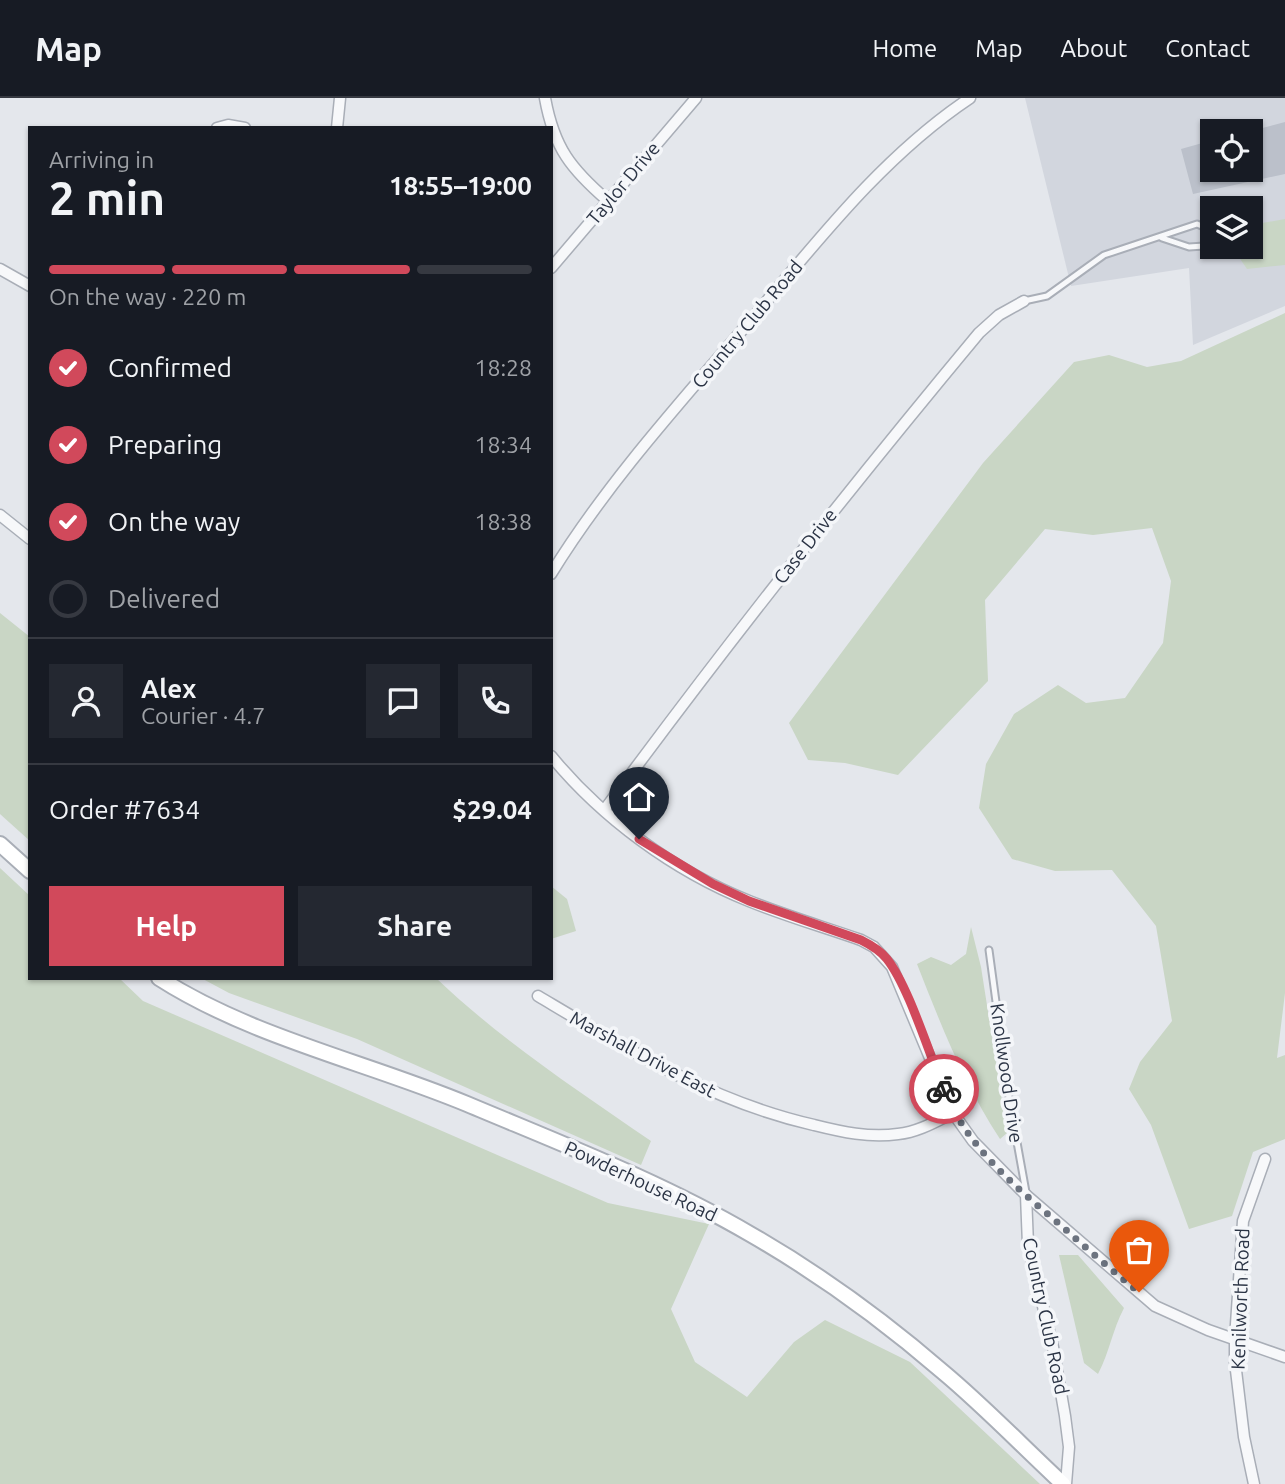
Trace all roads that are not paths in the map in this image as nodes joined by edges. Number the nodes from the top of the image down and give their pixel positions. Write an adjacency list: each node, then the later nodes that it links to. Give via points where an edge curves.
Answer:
1 (340, 98): 5 (street)
2 (545, 98): 6 (street, via 561,152)
3 (696, 98): 6 (street, Taylor Drive)
4 (967, 99): 14 (street, Country Club Road, via 898,155 837,218 621,476)
5 (337, 126)
6 (608, 201): 8 (street, Taylor Drive)
7 (1162, 238): 7 (lane, via 1197,248 1211,236 1209,229 1197,224); 11 (lane, via 1104,256 1047,296)
8 (553, 266)
9 (0, 269): 10 (street)
10 (28, 285)
11 (1024, 301): 16 (street, Case Drive, via 979,332 865,470)
12 (0, 515): 13 (street)
13 (28, 537)
14 (553, 571)
15 (553, 758): 16 (street)
16 (605, 809): 22 (street, via 639,839 713,884 874,947 900,981)
17 (0, 844): 18 (street)
18 (28, 869)
19 (989, 950): 24 (lane, Knollwood Drive)
20 (162, 980): 27 (street, Powderhouse Road, via 247,1023 435,1091 555,1142 750,1233 911,1345)
21 (538, 996): 22 (street, Marshall Drive East, via 651,1063 774,1116 874,1136 919,1130)
22 (953, 1113): 24 (street, via 973,1141)
23 (1265, 1159): 25 (street, Kenilworth Road, via 1243,1221)
24 (1026, 1195): 25 (street, via 1155,1306); 27 (street, Country Club Road, via 1028,1245 1065,1416 1069,1447)
25 (1235, 1339): 26 (street); 28 (street, Kenilworth Road, via 1244,1437)
26 (1285, 1357)
27 (1064, 1484)
28 (1254, 1484)

